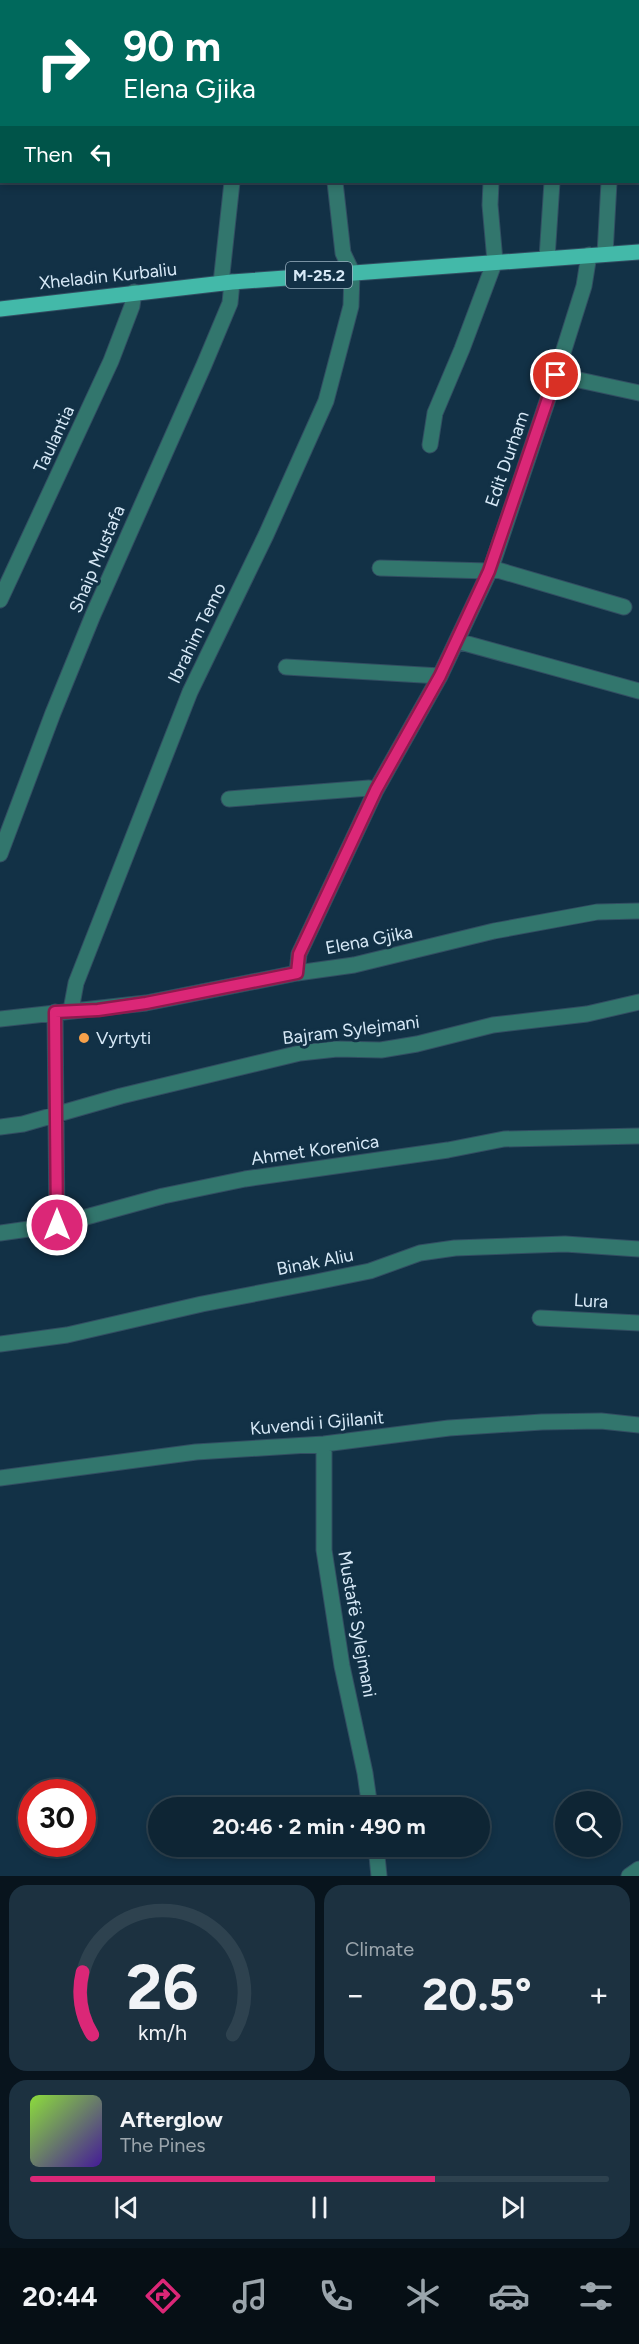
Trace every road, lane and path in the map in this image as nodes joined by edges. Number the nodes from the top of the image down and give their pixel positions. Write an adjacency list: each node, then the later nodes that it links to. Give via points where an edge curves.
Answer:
1 (232, 183): 11 (street)
2 (335, 183): 10 (street, via 343,253)
3 (491, 183): 9 (street)
4 (552, 183): 8 (street)
5 (609, 183): 7 (street, Edit Durham)
6 (639, 252): 7 (main road, Xheladin Kurbaliu / M-25.2)
7 (597, 255): 8 (main road, Xheladin Kurbaliu / M-25.2); 14 (street, Edit Durham)
8 (547, 258): 9 (main road, Xheladin Kurbaliu / M-25.2)
9 (495, 261): 10 (main road, Xheladin Kurbaliu / M-25.2); 16 (street, via 435,412)
10 (352, 272): 11 (main road, Xheladin Kurbaliu / M-25.2); 31 (street, Ibrahim Temo, via 351,306 326,401 190,692 76,982)
11 (227, 283): 12 (main road, Xheladin Kurbaliu / M-25.2); 27 (street, Shaip Mustafa, via 230,303 93,615)
12 (134, 292): 13 (main road, Xheladin Kurbaliu / M-25.2); 19 (street, Taulantia, via 111,361)
13 (0, 309)
14 (556, 375): 15 (street); 18 (street, Edit Durham)
15 (639, 393)
16 (430, 445)
17 (380, 568): 18 (street)
18 (490, 570): 20 (street); 21 (street, Edit Durham)
19 (0, 600)
20 (624, 607)
21 (457, 641): 23 (street, Edit Durham); 24 (street)
22 (286, 667): 23 (street)
23 (440, 676): 25 (street, Edit Durham)
24 (639, 691)
25 (376, 790): 26 (street); 29 (street, Edit Durham, via 299,954)
26 (229, 799)
27 (0, 854)
28 (639, 911): 29 (street, Elena Gjika, via 597,912 494,931 354,965)
29 (297, 973): 31 (street, Elena Gjika, via 146,1003)
30 (639, 1002): 34 (street, Bajram Sylejmani, via 587,1014 493,1025 381,1050 300,1053)
31 (71, 1010): 32 (street, Elena Gjika)
32 (55, 1012): 33 (street, Elena Gjika); 34 (street)
33 (0, 1019)
34 (56, 1115): 35 (street, Bajram Sylejmani); 37 (street)
35 (0, 1127)
36 (639, 1136): 37 (street, Ahmet Korenica, via 504,1139 235,1181)
37 (57, 1225): 38 (street, Ahmet Korenica)
38 (0, 1233)
39 (639, 1249): 42 (street, Binak Aliu, via 565,1244 420,1253 370,1271 67,1335)
40 (540, 1318): 41 (street, Lura)
41 (639, 1323)
42 (0, 1344)
43 (639, 1425): 44 (street, Kuvendi i Gjilanit, via 542,1422 448,1428)
44 (324, 1444): 45 (street, Kuvendi i Gjilanit, via 196,1452); 46 (street, Mustafë Sylejmani, via 324,1550)
45 (0, 1478)
46 (368, 1797)
47 (377, 1857): 49 (street)
48 (639, 1869): 50 (street)
49 (379, 1876)
50 (629, 1876)

